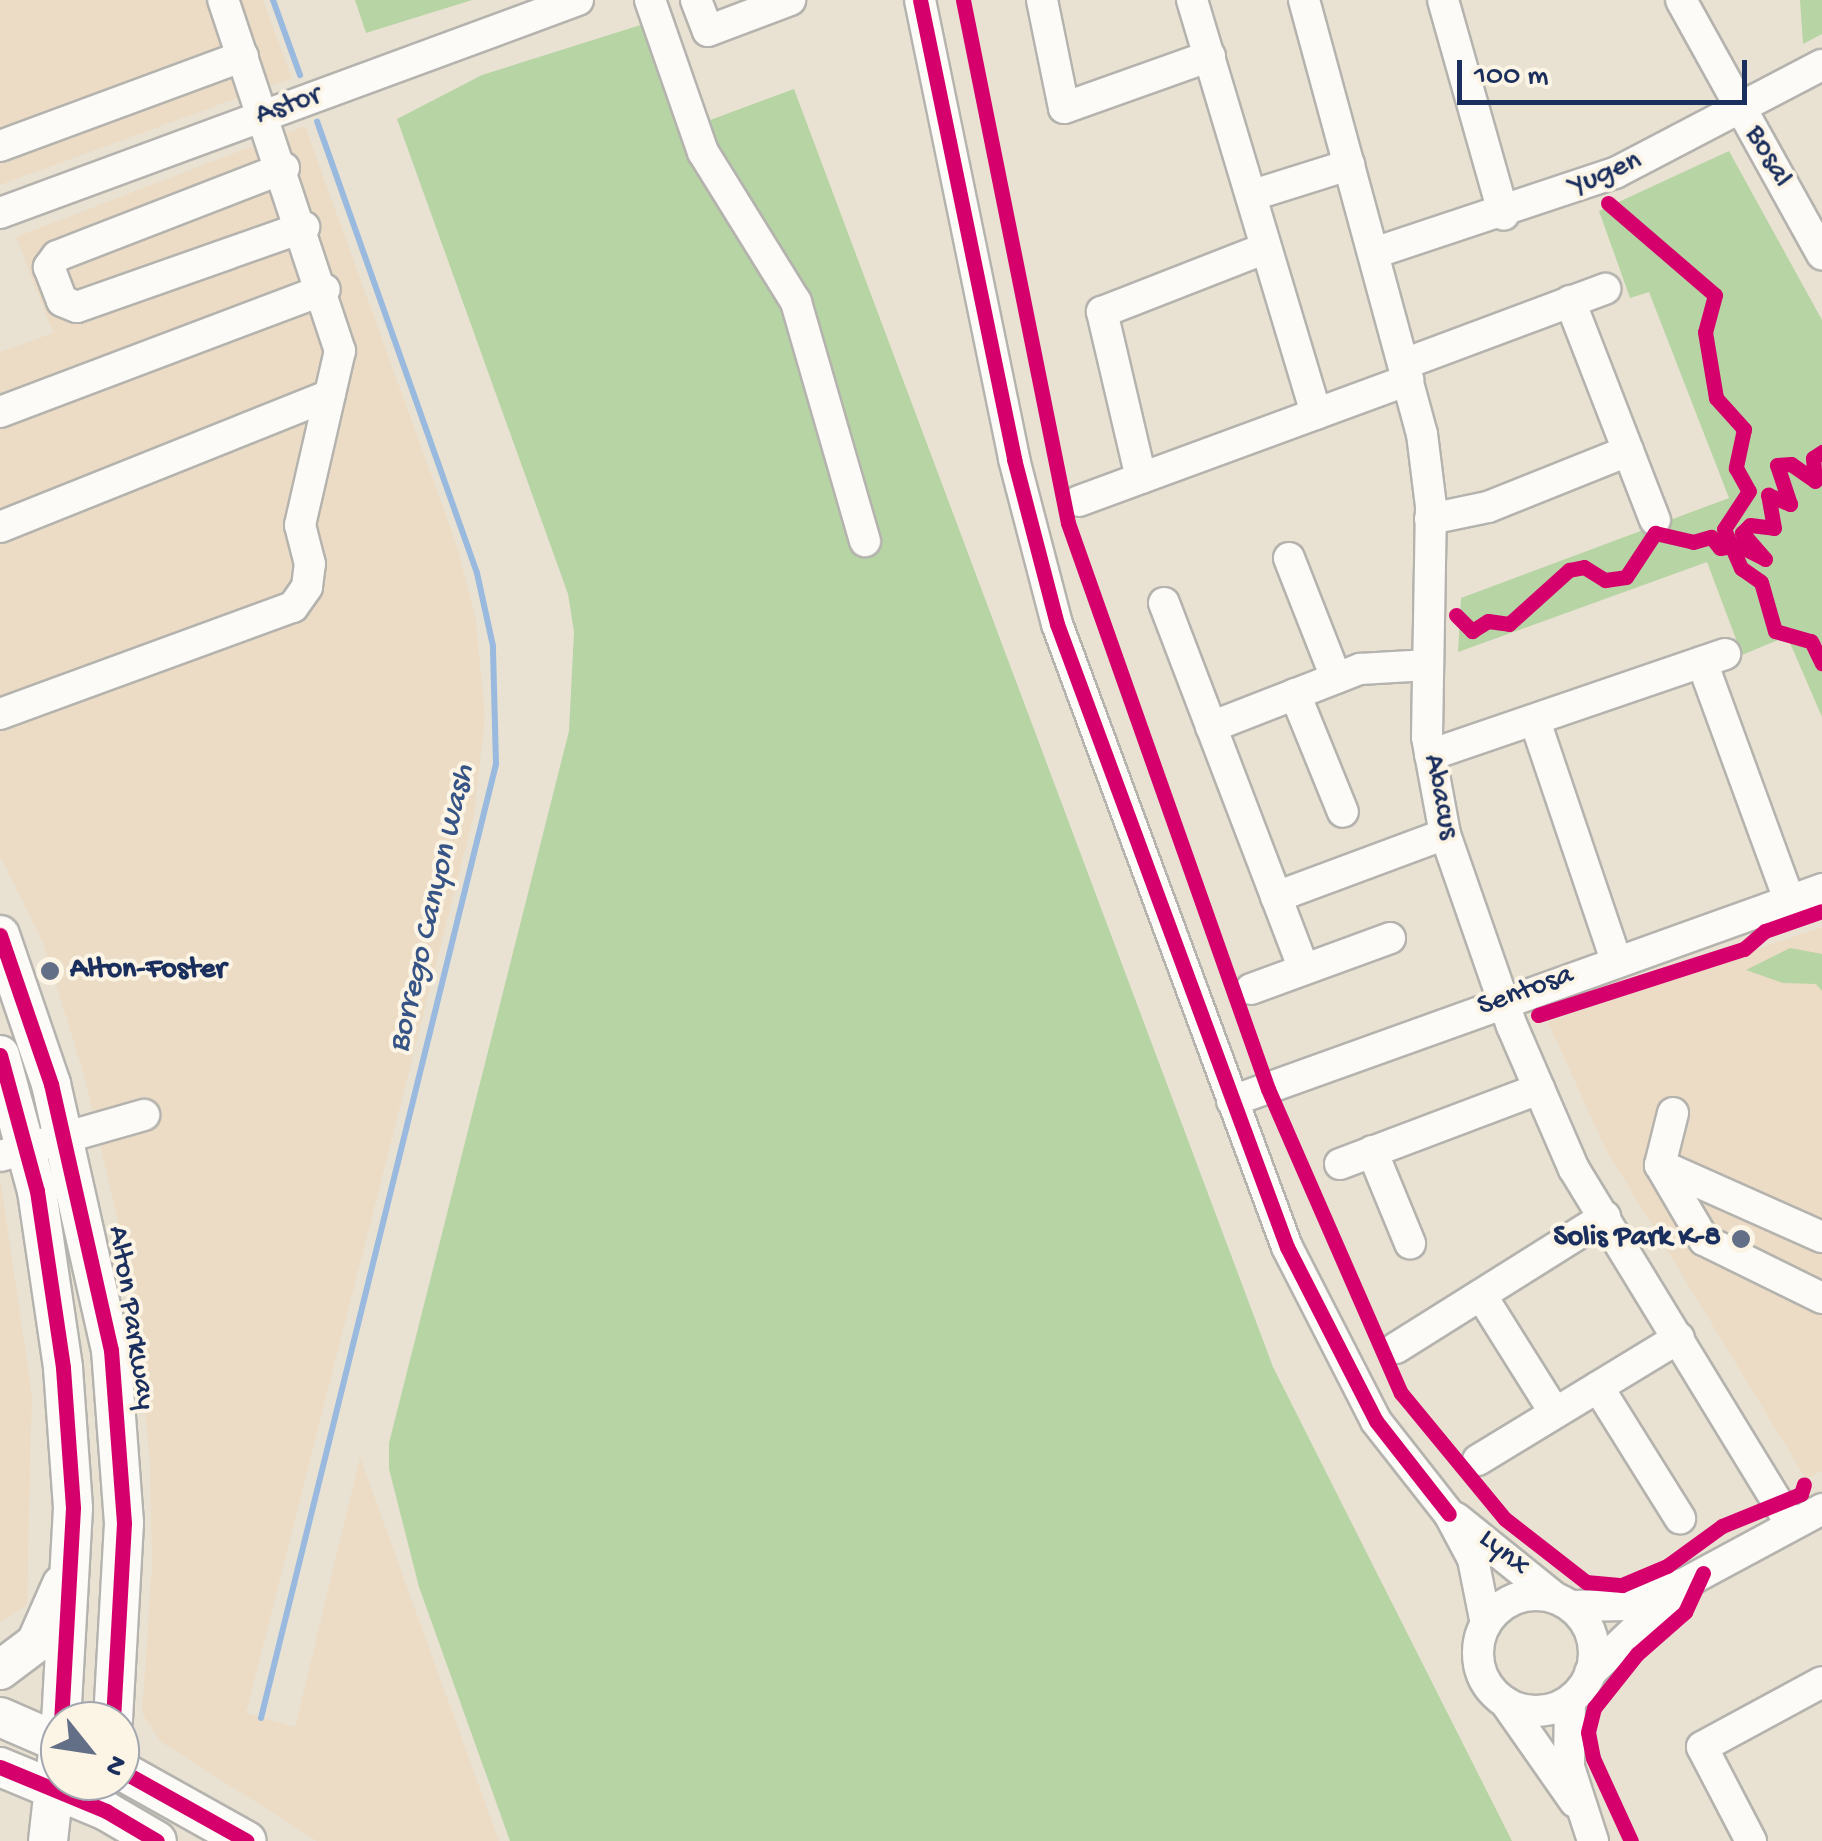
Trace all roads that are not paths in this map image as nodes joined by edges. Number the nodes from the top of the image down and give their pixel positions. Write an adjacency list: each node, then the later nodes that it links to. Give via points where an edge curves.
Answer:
1 (222, 0): 12 (street)
2 (578, 0): 16 (street, Astor)
3 (650, 0): 41 (street, via 703,152 796,302)
4 (696, 0): 5 (street, via 708,31)
5 (790, 0)
6 (920, 0): 64 (street, Lynx, via 1014,458 1058,624)
7 (1042, 0): 13 (street, via 1064,108)
8 (1192, 0): 13 (street)
9 (1304, 0): 18 (street, Abacus)
10 (1443, 0): 23 (street)
11 (1681, 0): 15 (street, Bosal)
12 (243, 56): 16 (street); 17 (street)
13 (1210, 56): 20 (street)
14 (1822, 65): 15 (street, Yugen)
15 (1741, 112): 21 (street, Bosal); 23 (street, Yugen, via 1615,174)
16 (265, 116): 19 (street); 22 (street, Astor)
17 (0, 146)
18 (1349, 165): 20 (street); 26 (street, Abacus)
19 (284, 168): 24 (street); 24 (street, via 57,256 49,267 62,301 77,307)
20 (1253, 195): 25 (street)
21 (1810, 207): 27 (street, Bosal)
22 (0, 213)
23 (1504, 215): 26 (street, Yugen)
24 (304, 227): 28 (street)
25 (1264, 249): 34 (street); 36 (street, via 1102,312)
26 (1377, 252): 31 (street, Abacus)
27 (1822, 254)
28 (325, 289): 32 (street, via 340,351); 33 (street)
29 (1605, 289): 30 (street)
30 (1570, 301): 31 (street); 35 (street)
31 (1406, 372): 34 (street); 38 (street, Abacus, via 1422,434)
32 (330, 395): 40 (street); 47 (street, via 300,525 310,564 307,587 293,607)
33 (0, 412)
34 (1316, 414): 36 (street)
35 (1628, 451): 38 (street, via 1488,507); 39 (street)
36 (1141, 478): 37 (street)
37 (1079, 501)
38 (1430, 519): 44 (street, Abacus)
39 (1654, 520)
40 (0, 526)
41 (865, 541)
42 (1288, 558): 45 (street)
43 (1164, 603): 49 (street)
44 (1428, 665): 45 (street, via 1390,664); 50 (street, Abacus)
45 (1336, 678): 46 (street)
46 (1296, 694): 49 (street); 51 (street)
47 (0, 714)
48 (1535, 721): 50 (street); 55 (street, via 1713,658); 58 (street)
49 (1210, 727): 54 (street)
50 (1430, 755): 52 (street, Abacus)
51 (1343, 812)
52 (1445, 834): 54 (street); 61 (street, Abacus)
53 (1822, 889): 55 (street, Sentosa)
54 (1276, 897): 59 (street)
55 (1789, 900): 58 (street, Sentosa)
56 (0, 935): 67 (main road, Alton Parkway)
57 (1390, 938): 59 (street)
58 (1616, 960): 61 (street, Sentosa)
59 (1304, 970): 60 (street)
60 (1251, 988)
61 (1503, 1000): 63 (street, Abacus); 64 (street, Sentosa)
62 (0, 1055): 69 (main road)
63 (1540, 1089): 68 (street); 72 (street, Abacus)
64 (1232, 1101): 83 (street, Lynx, via 1287,1248 1344,1362 1376,1421)
65 (1674, 1114): 71 (street)
66 (144, 1115): 67 (street)
67 (66, 1138): 69 (street); 95 (main road, Alton Parkway, via 97,1266 119,1415 123,1565)
68 (1372, 1151): 70 (street); 74 (street)
69 (14, 1153): 86 (main road, via 63,1368)
70 (1340, 1164)
71 (1660, 1165): 73 (street); 76 (street, via 1704,1240)
72 (1604, 1217): 75 (street); 77 (street, Abacus)
73 (1822, 1237)
74 (1410, 1244)
75 (1481, 1295): 78 (street); 80 (street)
76 (1822, 1298)
77 (1679, 1338): 79 (street); 85 (street, Abacus)
78 (1396, 1348)
79 (1598, 1387): 80 (street); 84 (street)
80 (1555, 1413): 81 (street)
81 (1478, 1460)
82 (1822, 1509): 85 (street)
83 (1449, 1514): 88 (street, Lynx); 89 (street, Lynx, via 1485,1592)
84 (1680, 1518)
85 (1791, 1526): 87 (street)
86 (72, 1563): 90 (main road, via 36,1643); 94 (main road)
87 (1683, 1584): 88 (street, via 1627,1605); 91 (street)
88 (1562, 1602): 89 (street, via 1512,1600); 91 (street, via 1590,1631)
89 (1486, 1624): 96 (street, via 1478,1662 1484,1681)
90 (0, 1670)
91 (1590, 1673): 93 (street)
92 (1822, 1682): 109 (street, via 1702,1747)
93 (1570, 1700): 96 (street, via 1532,1711); 103 (street, via 1569,1766)
94 (62, 1701)
95 (114, 1701)
96 (1504, 1702): 103 (street)
97 (0, 1717): 98 (main road)
98 (40, 1734)
99 (0, 1767): 101 (main road)
100 (140, 1781): 107 (main road)
101 (40, 1783)
102 (53, 1801): 105 (main road)
103 (1577, 1804): 108 (street)
104 (106, 1811): 106 (main road)
105 (48, 1841)
106 (158, 1841)
107 (247, 1841)
108 (1593, 1841)
109 (1751, 1841)

